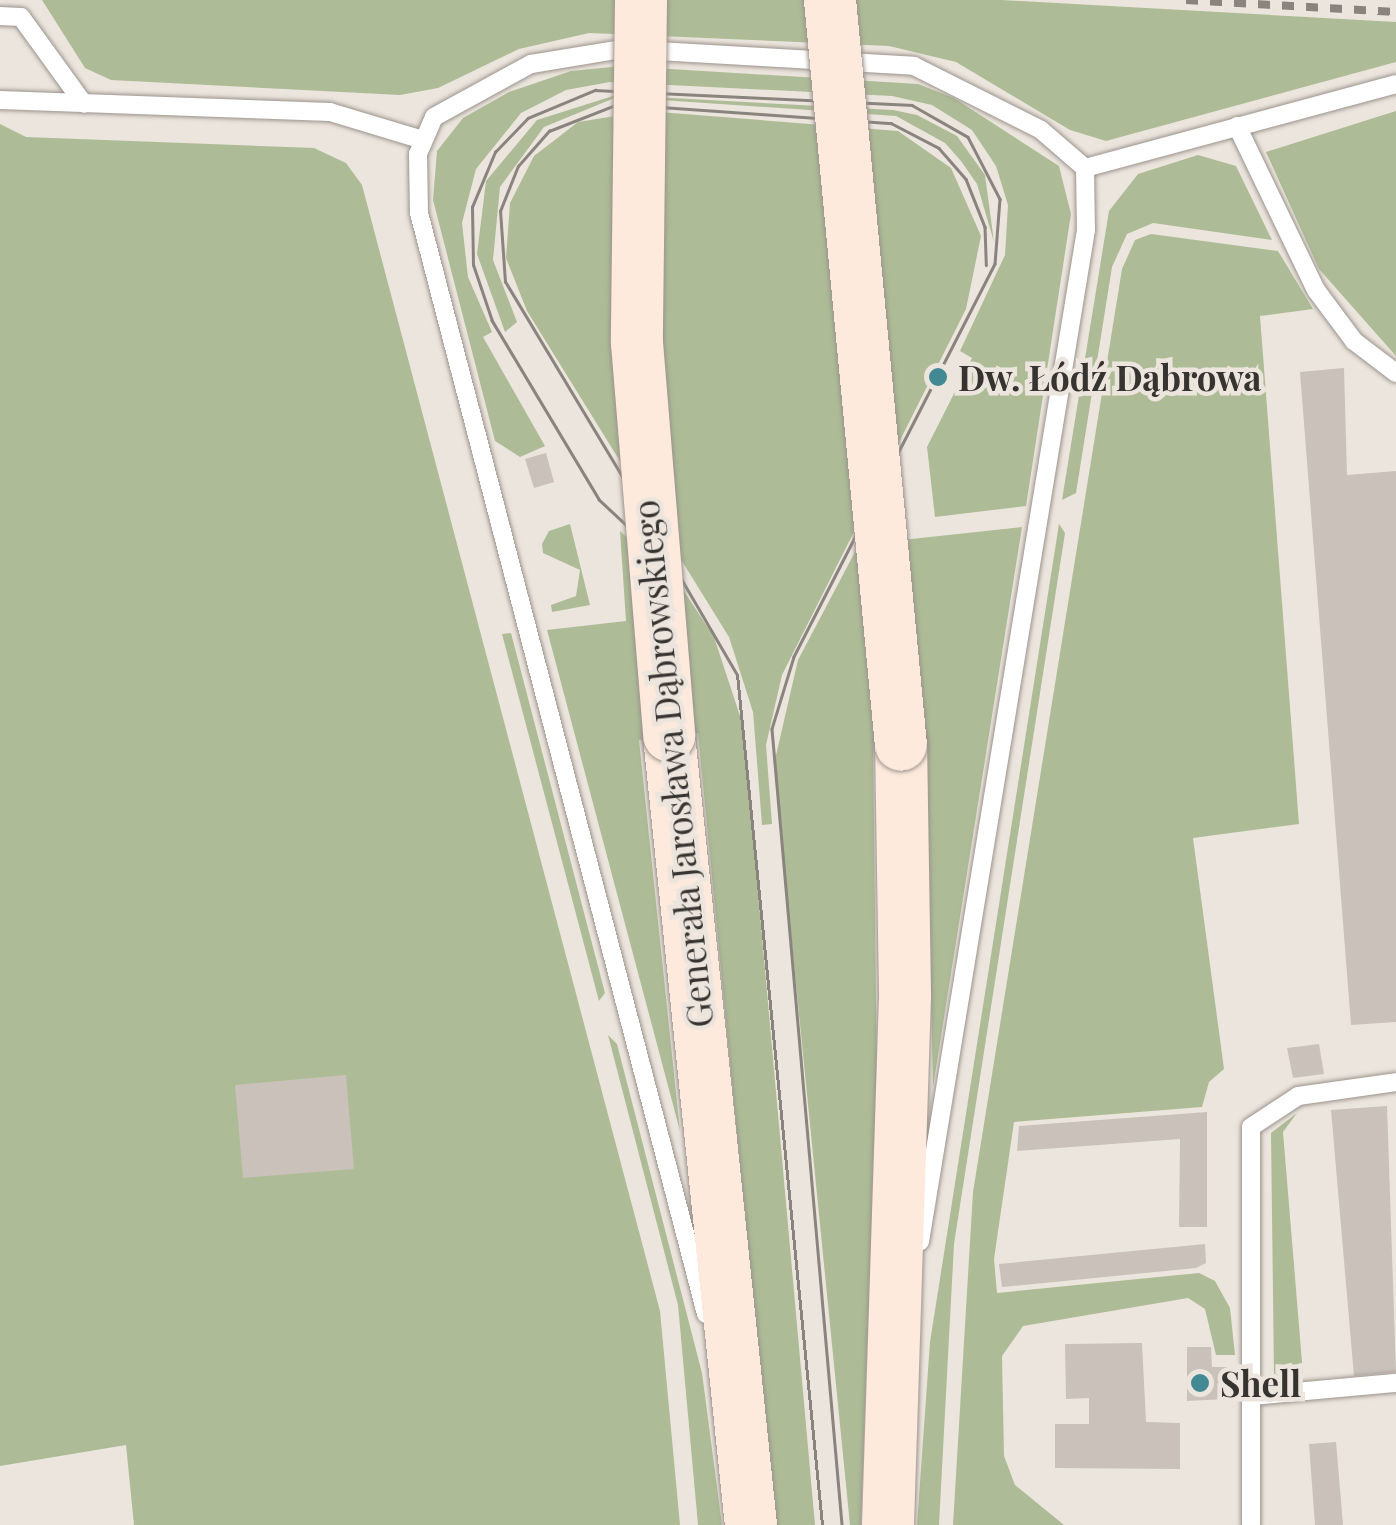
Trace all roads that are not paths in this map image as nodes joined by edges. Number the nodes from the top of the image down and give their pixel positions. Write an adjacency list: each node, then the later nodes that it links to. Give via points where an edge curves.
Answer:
1 (642, 0): 15 (main road, Generała Jarosława Dąbrowskiego, bridge, via 640,438)
2 (830, 0): 12 (main road, bridge, via 900,744 906,994)
3 (0, 16): 6 (lane, via 20,17)
4 (1396, 84): 7 (lane)
5 (0, 100): 6 (lane)
6 (84, 104): 8 (lane, via 330,112)
7 (1237, 126): 9 (lane); 10 (lane, via 1316,290 1354,341)
8 (420, 139): 9 (lane, via 446,105 487,82 554,58 623,49 914,66 1040,130); 15 (lane, via 419,213)
9 (1085, 168): 12 (lane, via 1086,230 1036,553 946,1112)
10 (1396, 373)
11 (1396, 1082): 14 (lane, via 1298,1096 1251,1127)
12 (894, 1364): 17 (main road)
13 (1396, 1383): 14 (lane)
14 (1252, 1396): 18 (lane)
15 (745, 1466): 16 (main road, Generała Jarosława Dąbrowskiego)
16 (750, 1525)
17 (888, 1525)
18 (1251, 1525)

